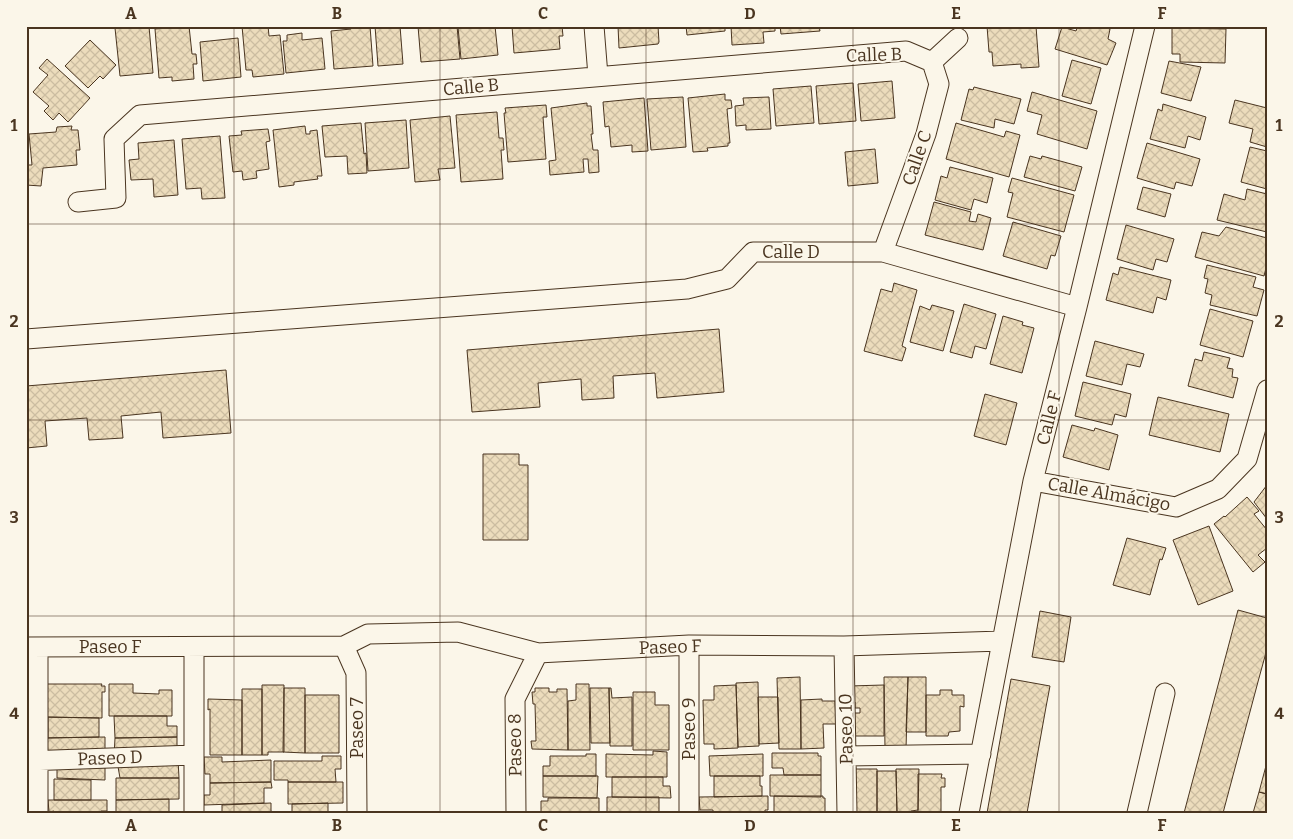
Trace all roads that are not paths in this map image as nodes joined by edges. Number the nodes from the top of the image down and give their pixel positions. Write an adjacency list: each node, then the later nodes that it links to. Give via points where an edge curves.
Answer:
1 (594, 26): 5 (street)
2 (1145, 26): 8 (street, Calle F)
3 (958, 38): 4 (street)
4 (932, 62): 5 (street, Calle B, via 906,51); 7 (street, Calle C, via 939,84 926,134)
5 (598, 76): 6 (street, Calle B, via 140,115 114,139 116,198)
6 (78, 202)
7 (883, 252): 8 (street, Calle D); 9 (street, Calle D, via 754,252 727,279 687,288)
8 (1077, 307): 11 (street, Calle F)
9 (26, 339)
10 (1267, 390): 11 (street, Calle Almácigo, via 1247,459 1218,489 1176,507)
11 (1033, 481): 12 (street, Calle F)
12 (1002, 641): 15 (street, Paseo F); 20 (street, Calle F)
13 (689, 645): 15 (street, Paseo F); 18 (street, Paseo F); 28 (street, Paseo 9)
14 (344, 646): 17 (street); 18 (street, Paseo F, via 368,634 458,632); 26 (street, Paseo 7, via 356,673)
15 (844, 646): 22 (street, Paseo 10)
16 (32, 647): 17 (street, Paseo F); 23 (street)
17 (194, 647): 21 (street)
18 (538, 653): 27 (street, Paseo 8, via 514,699)
19 (1165, 694): 31 (street)
20 (981, 754): 22 (street); 30 (street, Calle F)
21 (194, 755): 23 (street, Paseo D); 25 (street)
22 (846, 756): 29 (street, Paseo 10)
23 (32, 761): 24 (street)
24 (38, 813)
25 (194, 813)
26 (357, 813)
27 (516, 813)
28 (688, 813)
29 (847, 813)
30 (969, 813)
31 (1137, 813)

